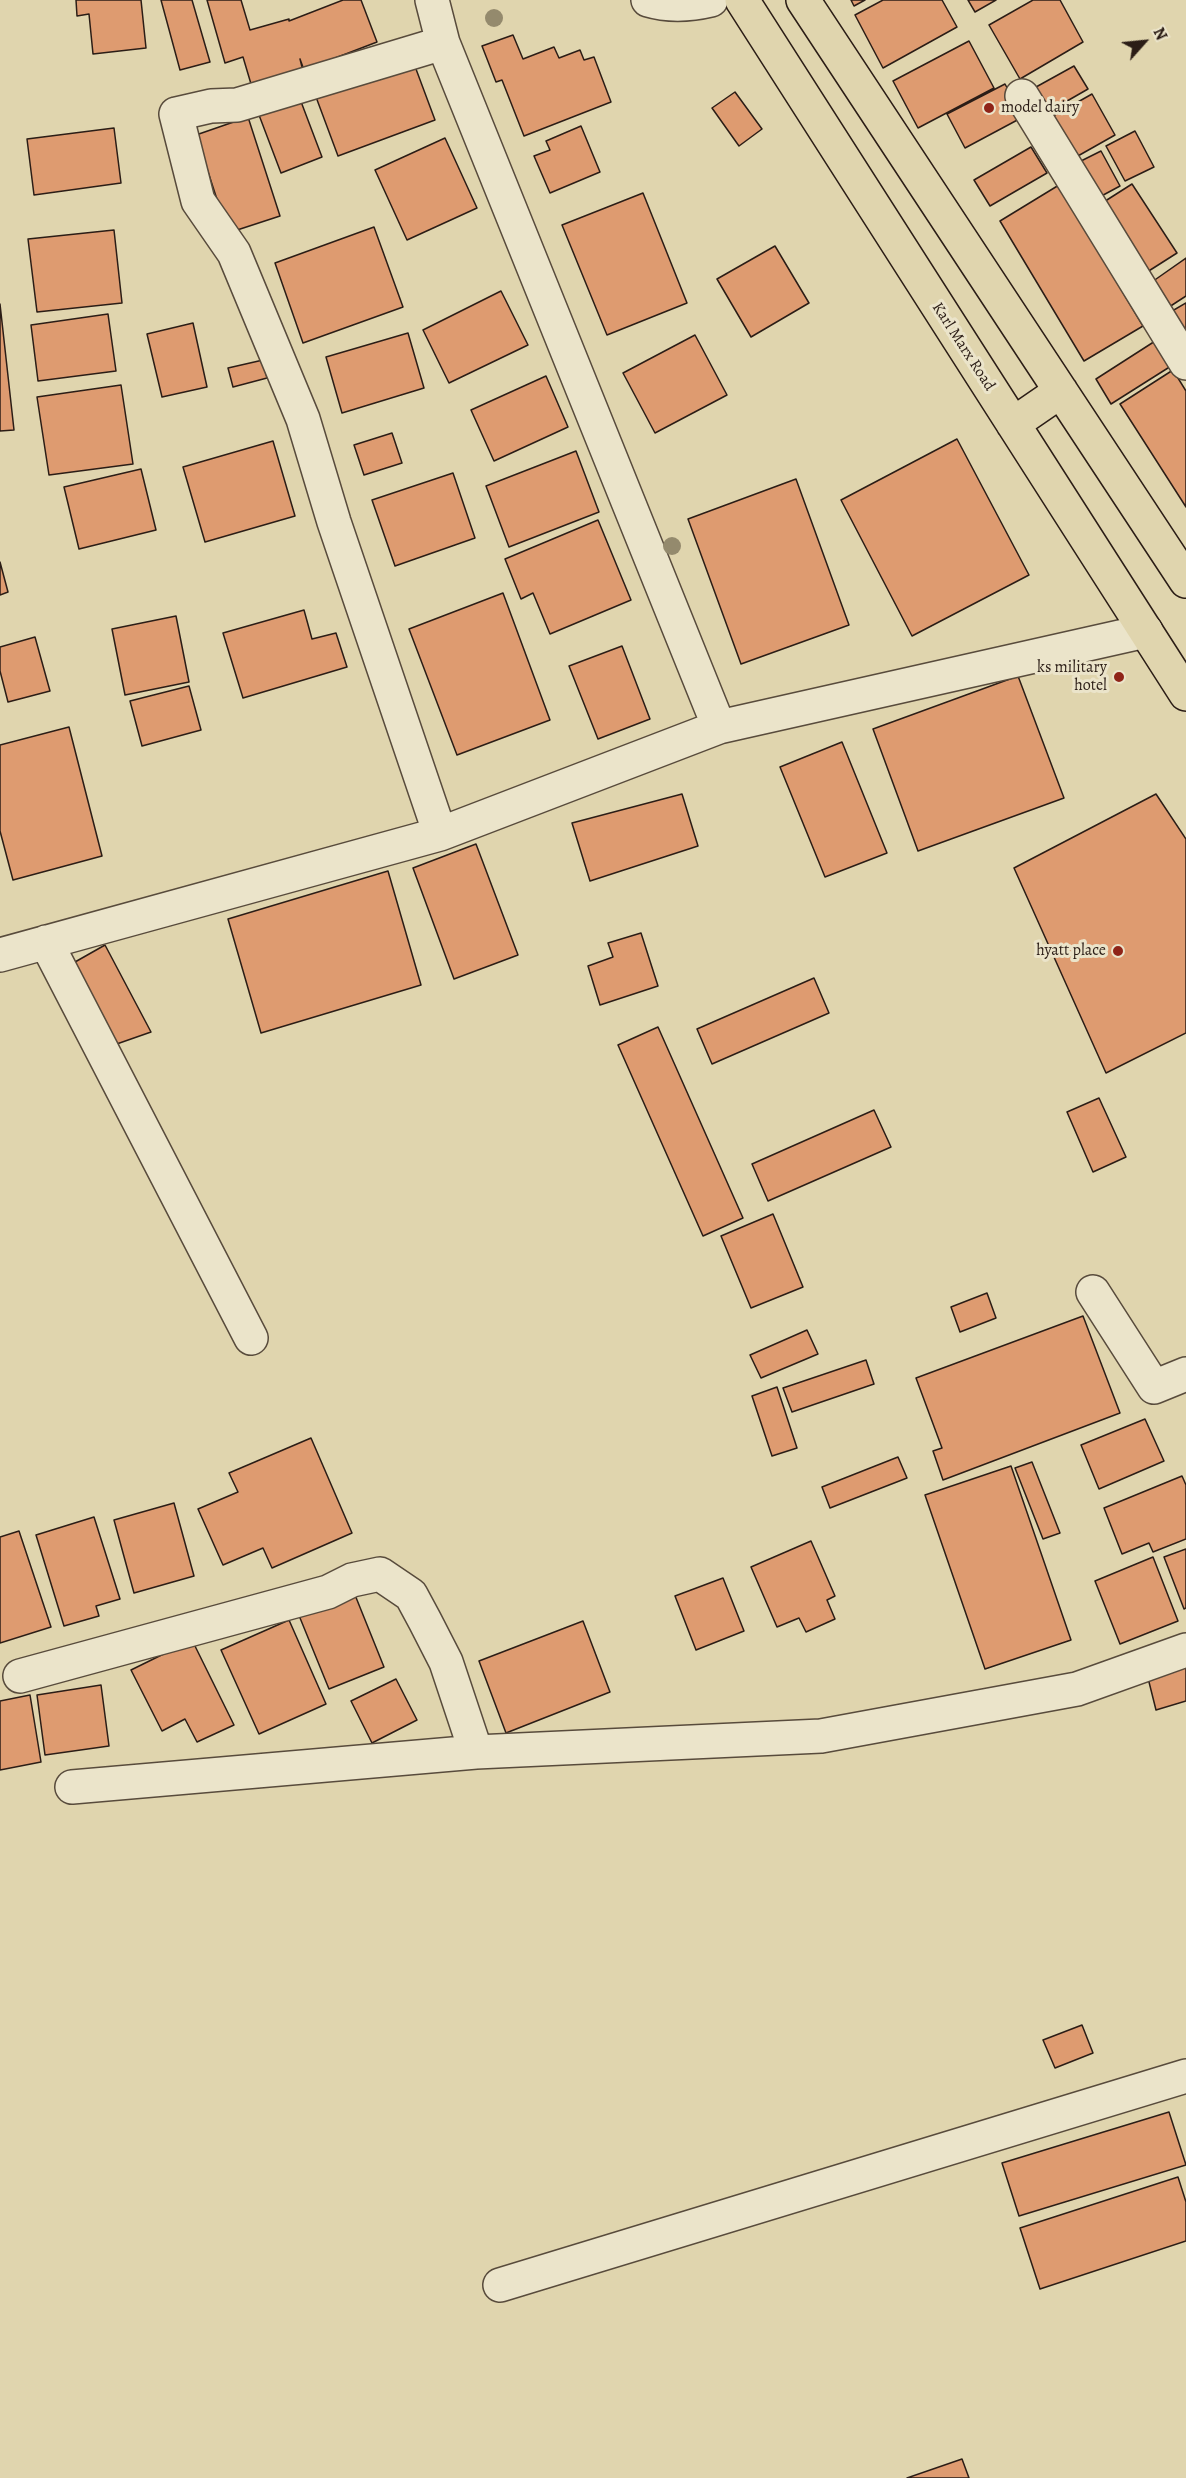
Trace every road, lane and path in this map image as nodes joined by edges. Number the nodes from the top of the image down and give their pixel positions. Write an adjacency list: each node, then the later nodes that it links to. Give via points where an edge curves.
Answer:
1 (432, 0): 6 (street)
2 (648, 0): 3 (street, via 662,4)
3 (711, 0)
4 (742, 0): 10 (main road, Karl Marx Road)
5 (802, 0): 9 (main road)
6 (443, 43): 14 (street); 15 (street, via 237,105 176,114 198,201 234,253 303,419)
7 (1022, 96): 8 (street)
8 (1186, 363)
9 (1061, 391): 10 (main road); 11 (main road)
10 (1013, 424): 12 (main road, Karl Marx Road)
11 (1186, 582)
12 (1146, 631): 13 (main road, Karl Marx Road); 14 (street)
13 (1186, 694)
14 (719, 727): 15 (street)
15 (440, 834): 16 (street)
16 (46, 942): 17 (street); 19 (street)
17 (0, 955)
18 (1093, 1292): 20 (street, via 1154,1387)
19 (251, 1338)
20 (1186, 1374)
21 (1186, 1650): 23 (street, via 1077,1689 821,1736)
22 (20, 1676): 23 (street, via 328,1592 352,1580 380,1574 411,1595 446,1662)
23 (476, 1752): 24 (street)
24 (72, 1787)
25 (1186, 2076): 26 (street)
26 (500, 2285)

